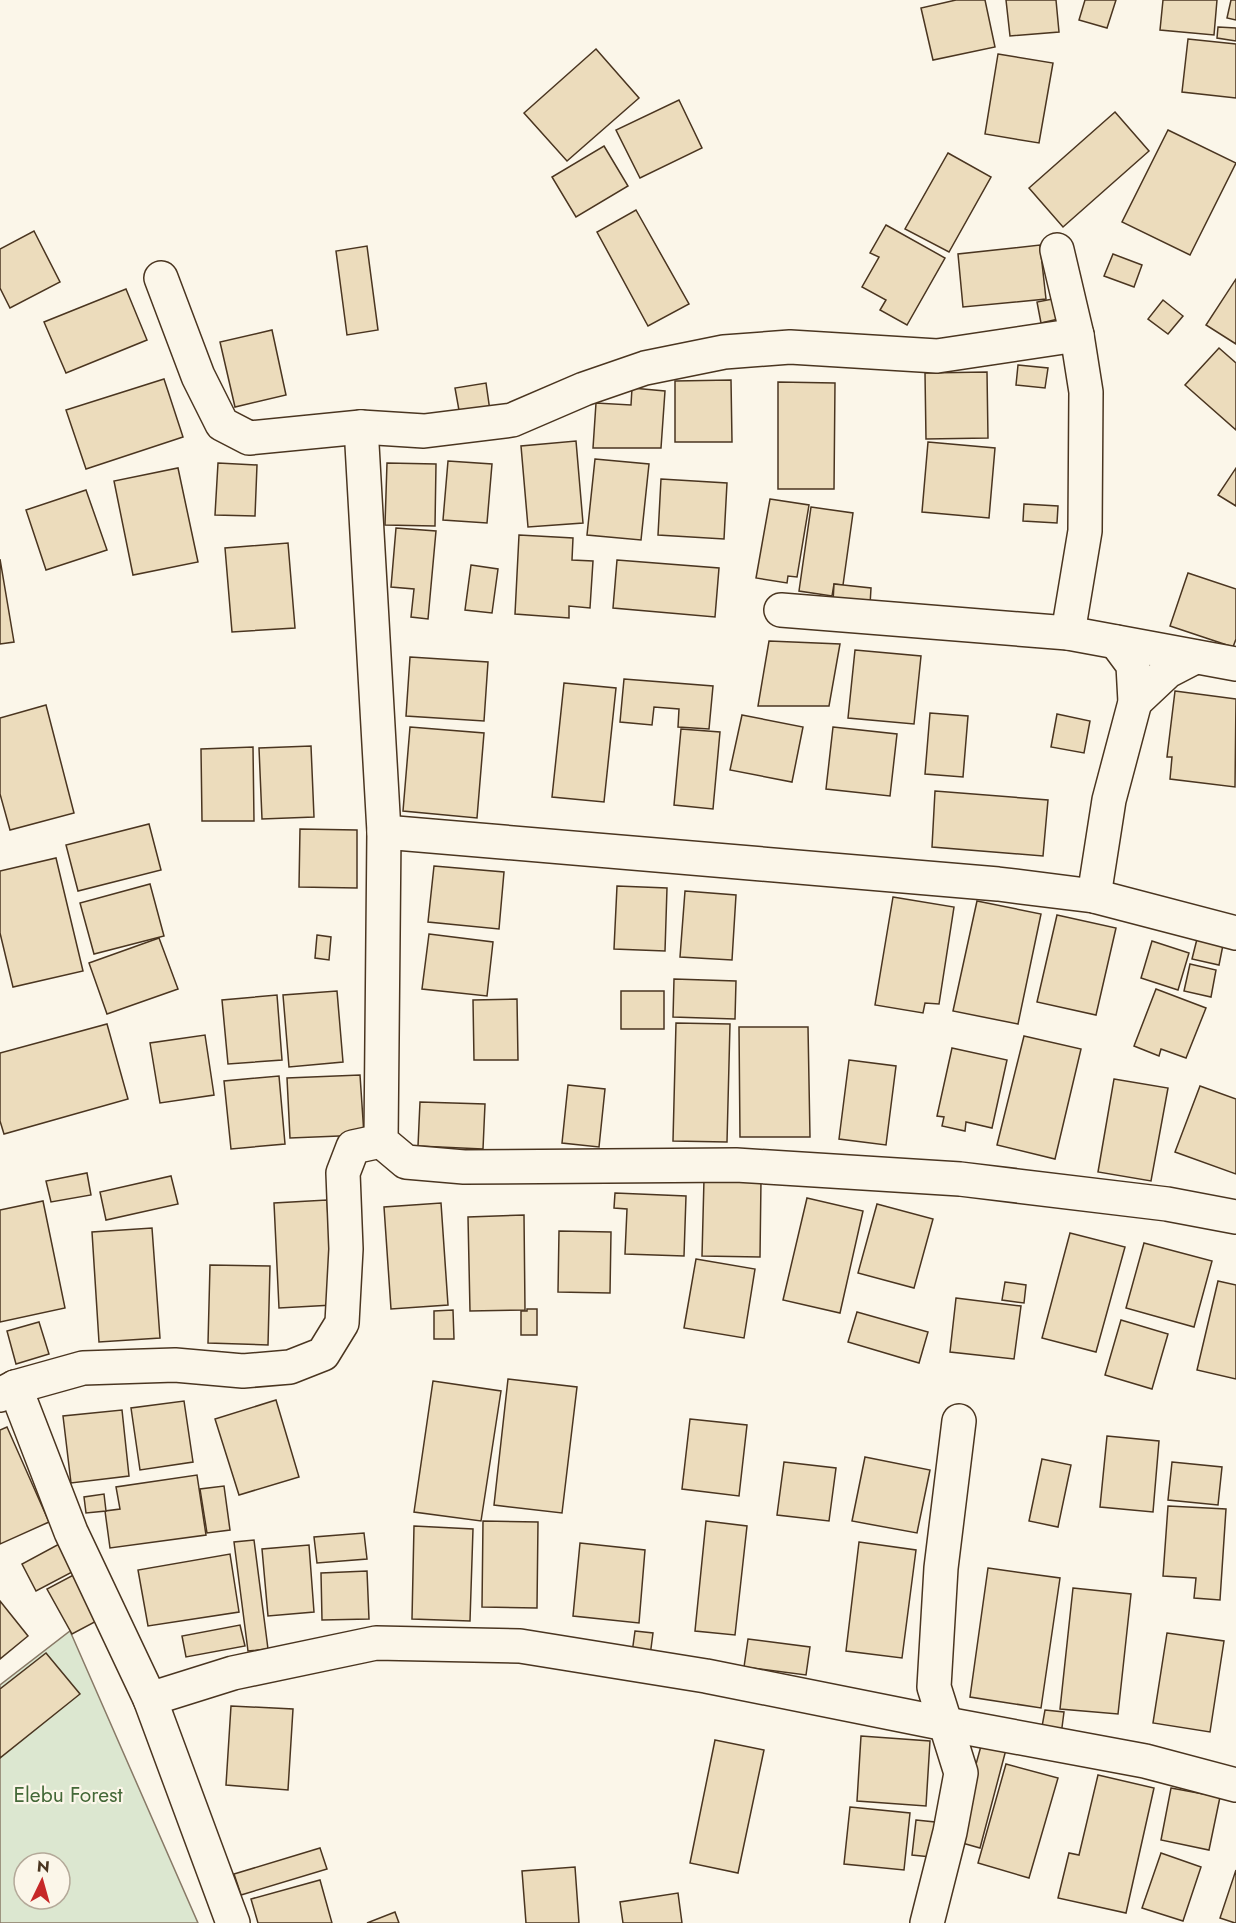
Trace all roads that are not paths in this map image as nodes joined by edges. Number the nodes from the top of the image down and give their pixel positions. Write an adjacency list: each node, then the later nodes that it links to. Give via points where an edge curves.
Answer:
1 (1057, 250): 3 (street)
2 (160, 278): 4 (street, via 198,376 222,424 249,438)
3 (1077, 335): 4 (street, via 937,356 790,347 724,352 645,368 512,420 424,431); 6 (street, via 1086,392 1084,531)
4 (361, 427): 11 (street)
5 (781, 610): 6 (street)
6 (1068, 633): 7 (street)
7 (1116, 642): 8 (street); 10 (street, via 1133,665)
8 (1195, 657): 9 (street); 10 (street, via 1168,671)
9 (1236, 664)
10 (1136, 702): 12 (street, via 1109,800)
11 (384, 832): 12 (street, via 998,884); 14 (street)
12 (1094, 896): 13 (street)
13 (1236, 933)
14 (381, 1141): 15 (street, via 406,1162 795,1168 960,1179 1167,1204); 16 (street, via 353,1147 343,1173 346,1249 342,1323 323,1354 290,1366 243,1371 175,1365 83,1368)
15 (1236, 1217)
16 (7, 1391): 18 (street)
17 (959, 1421): 19 (street, via 941,1568 934,1687)
18 (150, 1699): 19 (street, via 233,1673 376,1643 520,1646 706,1676); 21 (street)
19 (946, 1724): 20 (street, via 1145,1761); 22 (street, via 961,1773)
20 (1236, 1785)
21 (233, 1923)
22 (927, 1923)

